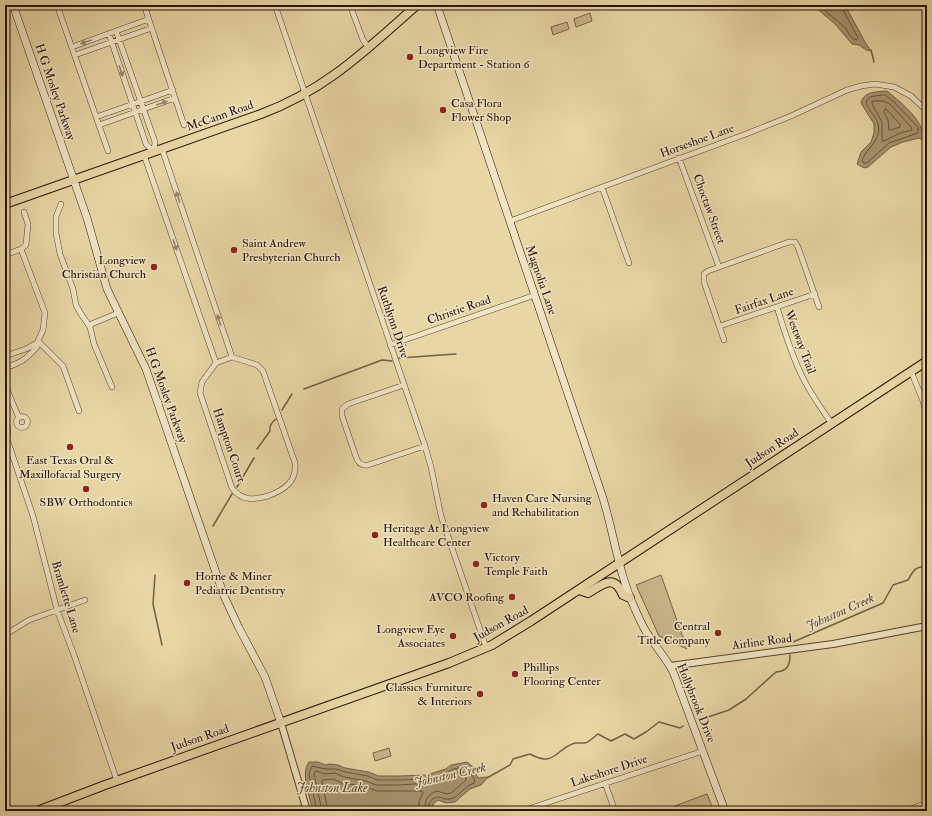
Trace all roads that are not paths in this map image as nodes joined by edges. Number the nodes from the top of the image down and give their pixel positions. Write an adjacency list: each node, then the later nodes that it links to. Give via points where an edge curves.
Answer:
1 (13, 5): 34 (main road, H G Mosley Parkway)
2 (57, 5): 14 (street)
3 (144, 5): 8 (street)
4 (276, 5): 18 (street, Ruthlynn Drive)
5 (350, 5): 15 (street)
6 (417, 5): 15 (main road, McCann Road)
7 (437, 5): 39 (main road, Magnolia Lane)
8 (149, 19): 9 (street); 10 (street)
9 (152, 28): 12 (street); 17 (street)
10 (116, 31): 11 (street); 12 (street)
11 (108, 34): 13 (street); 14 (street, one-way to 14)
12 (119, 39): 13 (street); 20 (street)
13 (111, 42): 16 (street); 21 (street, one-way to 21)
14 (72, 46): 16 (street)
15 (369, 48): 18 (main road, McCann Road, via 340,72)
16 (75, 55): 25 (street)
17 (172, 90): 19 (street); 20 (street)
18 (305, 94): 30 (main road, McCann Road, via 268,112); 53 (street, Ruthlynn Drive)
19 (175, 98): 22 (street, one-way to 19); 27 (street)
20 (140, 102): 21 (street); 22 (street)
21 (133, 104): 24 (street); 25 (street)
22 (143, 109): 24 (street); 28 (street)
23 (927, 111): 33 (street, Horseshoe Lane, via 911,96 891,86 871,84 857,87 778,122)
24 (135, 112): 26 (street); 29 (street)
25 (96, 117): 26 (street)
26 (99, 125): 31 (street)
27 (184, 125)
28 (149, 126): 29 (street); 30 (street)
29 (141, 129): 30 (street, via 146,144)
30 (158, 150): 32 (main road, McCann Road); 55 (street, one-way to 30)
31 (108, 151)
32 (144, 155): 34 (main road, McCann Road); 57 (street, one-way to 57)
33 (679, 158): 35 (street, Horseshoe Lane); 43 (street, Choctaw Street)
34 (74, 179): 36 (main road, McCann Road); 48 (main road, H G Mosley Parkway, via 105,284)
35 (602, 187): 39 (street, Horseshoe Lane); 42 (street)
36 (5, 204)
37 (61, 204): 49 (street, via 56,217 59,249 76,305)
38 (24, 212): 40 (street, via 28,224 27,242)
39 (510, 221): 45 (main road, Magnolia Lane)
40 (21, 249): 41 (street); 52 (street, via 45,313 43,330)
41 (5, 255)
42 (629, 263)
43 (719, 267): 44 (street, via 795,242); 50 (street, via 706,272 703,276)
44 (815, 294): 46 (street, Fairfax Lane); 47 (street)
45 (535, 295): 53 (street, Christie Road); 70 (main road, Magnolia Lane, via 602,495)
46 (776, 307): 50 (street, Fairfax Lane); 67 (street, Westway Trail, via 798,367)
47 (819, 307)
48 (118, 313): 49 (street); 79 (main road, H G Mosley Parkway, via 140,353 226,601 265,677)
49 (89, 325): 62 (street)
50 (720, 326): 51 (street)
51 (724, 340)
52 (37, 342): 54 (street); 58 (street, via 37,347 25,359); 63 (street, via 63,366)
53 (390, 345): 61 (street, Ruthlynn Drive)
54 (5, 356)
55 (232, 357): 57 (street); 57 (street, Hampton Court, via 255,364 263,371 295,460 296,471 293,480 284,489 258,499 240,496 232,488 200,393 202,382)
56 (927, 361): 59 (main road, Judson Road)
57 (216, 363)
58 (5, 368)
59 (911, 372): 64 (street); 67 (main road, Judson Road)
60 (5, 385): 65 (street)
61 (404, 385): 69 (street, Ruthlynn Drive); 69 (street, via 342,408 342,416 356,457 360,464 365,465)
62 (112, 387)
63 (79, 411)
64 (927, 416)
65 (19, 418)
66 (5, 419): 68 (street, Bramlette Lane, via 8,428)
67 (832, 424): 70 (main road, Judson Road)
68 (6, 439): 74 (street, Bramlette Lane, via 33,516)
69 (425, 446): 77 (street, Ruthlynn Drive, via 441,516)
70 (619, 564): 71 (main road, Judson Road); 72 (main road, Hollybrook Drive)
71 (579, 590): 72 (main road, via 588,593 604,583 613,582 623,595); 77 (main road, Judson Road, via 522,628)
72 (630, 598): 78 (main road, Hollybrook Drive, via 647,633)
73 (85, 600): 74 (street)
74 (57, 610): 76 (street, via 25,622); 81 (street, Bramlette Lane)
75 (927, 626): 78 (street, Airline Road, via 833,644)
76 (5, 635)
77 (486, 648): 79 (main road, Judson Road, via 449,664)
78 (670, 666): 80 (main road, Hollybrook Drive)
79 (282, 723): 81 (main road, Judson Road); 85 (street)
80 (703, 751): 82 (street, Lakeshore Drive); 88 (main road, Hollybrook Drive)
81 (118, 781): 84 (main road, Judson Road)
82 (604, 783): 86 (street, Lakeshore Drive); 87 (street)
83 (927, 803): 89 (street)
84 (37, 811)
85 (307, 811)
86 (522, 811)
87 (615, 811)
88 (725, 811)
89 (904, 811)

